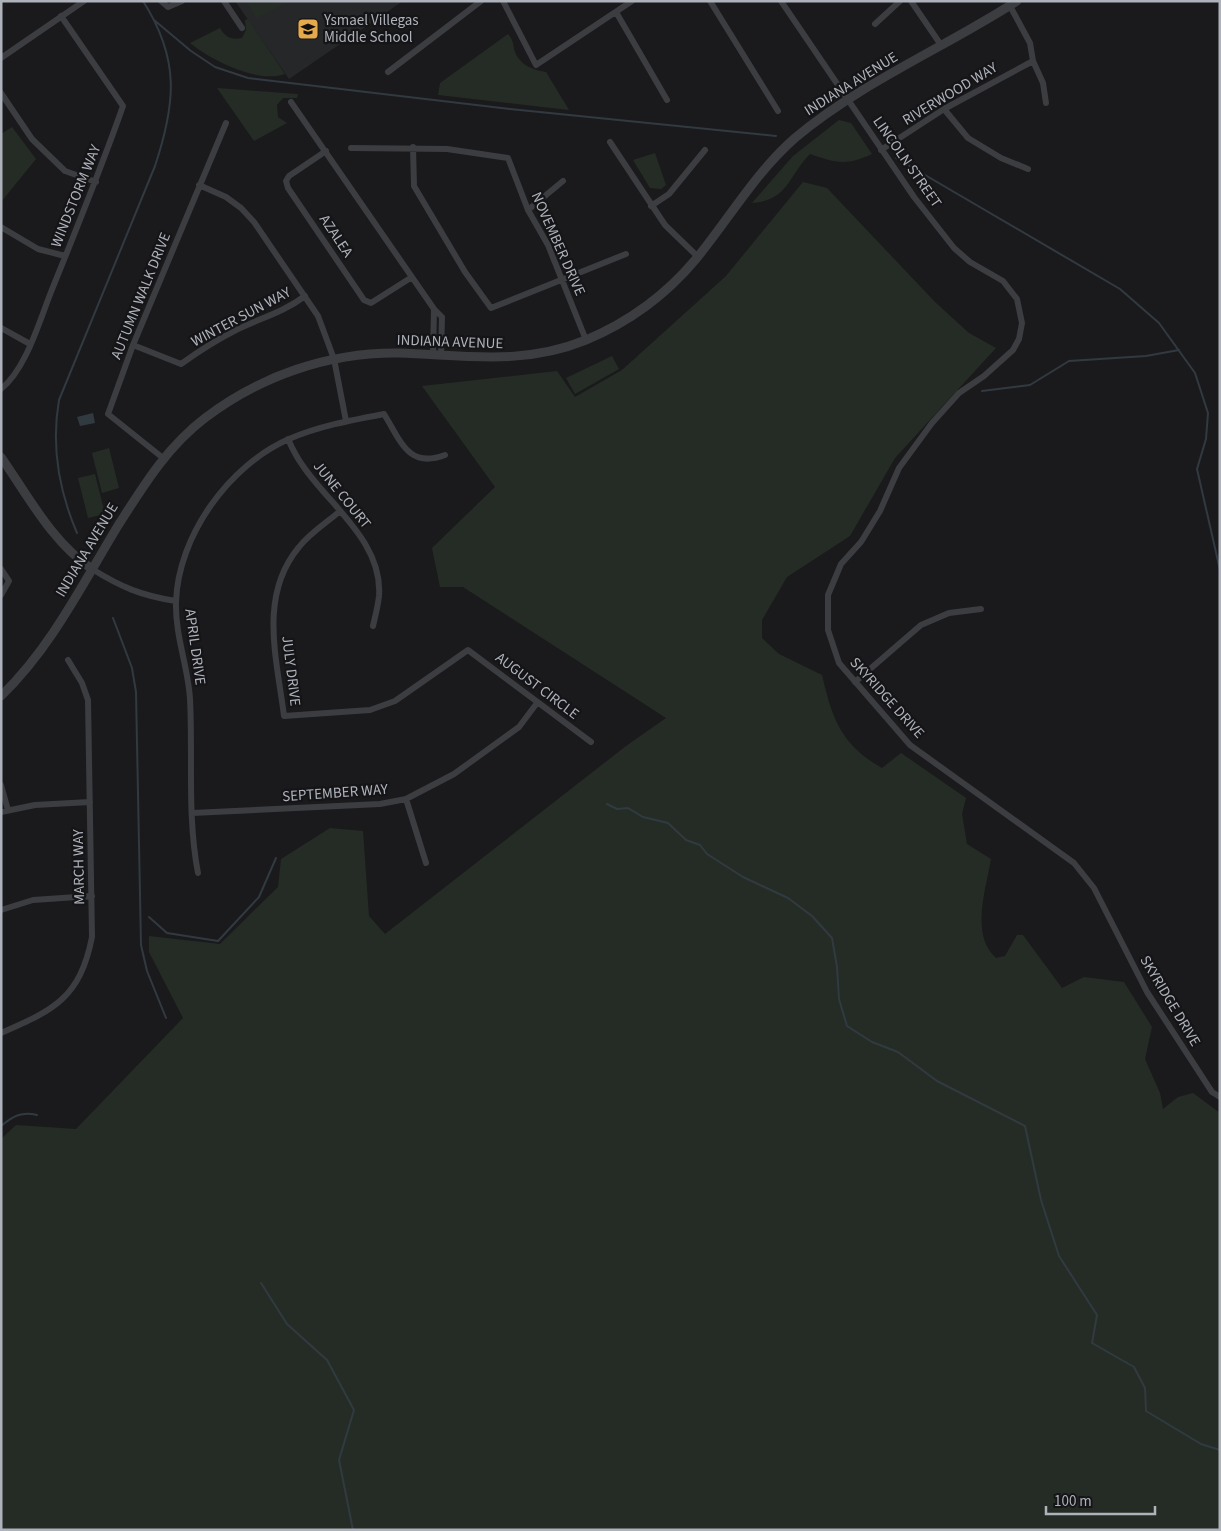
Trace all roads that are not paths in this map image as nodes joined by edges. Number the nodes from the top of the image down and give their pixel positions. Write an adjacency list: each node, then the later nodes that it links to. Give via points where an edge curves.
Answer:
1 (84, 1): 14 (street)
2 (161, 1): 3 (street, via 168,7)
3 (182, 1)
4 (224, 1): 16 (street)
5 (481, 1): 20 (street)
6 (503, 1): 13 (street, via 536,65)
7 (632, 1): 13 (street)
8 (710, 1): 27 (street)
9 (781, 1): 22 (street, LINCOLN STREET)
10 (900, 1): 15 (street)
11 (912, 1): 17 (street)
12 (1013, 4): 17 (street, INDIANA AVENUE); 19 (street)
13 (616, 12): 23 (street)
14 (61, 16): 18 (street); 37 (street, WINDSTORM WAY, via 123,106)
15 (875, 24)
16 (242, 28)
17 (941, 45): 22 (street, INDIANA AVENUE)
18 (1, 58)
19 (1033, 61): 25 (street, via 1044,82); 26 (street, RIVERWOOD WAY)
20 (388, 72)
21 (1, 93): 37 (street, via 32,138 65,171)
22 (848, 98): 33 (street, LINCOLN STREET); 44 (street, INDIANA AVENUE, via 772,160)
23 (667, 100)
24 (291, 102): 34 (street)
25 (1046, 103)
26 (944, 109): 33 (street, RIVERWOOD WAY); 35 (street, via 968,138 1001,158)
27 (778, 111)
28 (226, 123): 38 (street, AUTUMN WALK DRIVE)
29 (610, 142): 39 (street)
30 (413, 147): 31 (street); 40 (street, NOVEMBER DRIVE, via 508,158); 46 (street, via 414,186 491,308)
31 (351, 148)
32 (705, 150): 39 (street, via 669,194)
33 (882, 150): 49 (street, LINCOLN STREET, via 954,248 970,262 1003,281 1017,299)
34 (326, 151): 45 (street); 45 (street, AZALEA, via 287,178 286,184 293,196 367,302 378,300)
35 (1028, 169)
36 (563, 181): 40 (street)
37 (96, 182): 43 (street, WINDSTORM WAY)
38 (199, 185): 47 (street, via 241,208); 55 (street, AUTUMN WALK DRIVE)
39 (651, 206): 44 (street, via 677,240)
40 (528, 210): 46 (street, NOVEMBER DRIVE)
41 (1, 227): 43 (street, via 38,248)
42 (626, 254): 46 (street)
43 (65, 256): 54 (street, WINDSTORM WAY)
44 (698, 257): 53 (street, INDIANA AVENUE, via 643,309)
45 (412, 277): 48 (street)
46 (562, 279): 53 (street, NOVEMBER DRIVE)
47 (305, 296): 55 (street, WINTER SUN WAY, via 282,311 238,329 181,364); 57 (street, via 318,316)
48 (434, 309): 51 (street); 52 (street, via 442,317)
49 (1022, 323): 73 (street, SKYRIDGE DRIVE, via 1013,350 959,393 932,423 899,468 862,542 841,564 828,595 828,630 839,663)
50 (1, 328): 54 (street)
51 (434, 328): 52 (street); 56 (street)
52 (442, 329): 56 (street)
53 (586, 340): 56 (street, INDIANA AVENUE, via 558,350 514,357)
54 (30, 344): 58 (street, WINDSTORM WAY, via 12,381)
55 (133, 345): 63 (street, AUTUMN WALK DRIVE, via 108,414)
56 (437, 356): 57 (street, INDIANA AVENUE, via 377,354)
57 (334, 359): 59 (street); 63 (street, INDIANA AVENUE, via 289,372 240,394 201,421)
58 (1, 390)
59 (346, 422): 60 (street, APRIL DRIVE); 61 (street, APRIL DRIVE, via 384,414 409,454 427,460)
60 (288, 439): 64 (street, JUNE COURT, via 303,466); 68 (street, APRIL DRIVE, via 240,472 206,514 180,570)
61 (445, 455)
62 (1, 457): 66 (street, via 68,550)
63 (163, 458): 66 (street, INDIANA AVENUE)
64 (340, 512): 70 (street, JUNE COURT, via 359,534 377,575 379,595); 71 (street, JULY DRIVE, via 300,545 278,580 273,600 273,624 284,716 370,710 395,701)
65 (1, 569): 67 (street, via 9,582)
66 (92, 569): 68 (street, via 132,592); 74 (street, INDIANA AVENUE, via 43,646)
67 (1, 595)
68 (176, 601): 81 (street, APRIL DRIVE, via 177,633 190,698)
69 (981, 609): 73 (street, via 949,613 920,625)
70 (373, 626)
71 (468, 650): 75 (street, AUGUST CIRCLE)
72 (68, 660): 79 (street, MARCH WAY, via 88,700)
73 (855, 682): 87 (street, SKYRIDGE DRIVE, via 910,744 1074,863 1094,888 1147,992 1212,1092)
74 (1, 696)
75 (537, 703): 76 (street, AUGUST CIRCLE); 78 (street, SEPTEMBER WAY, via 519,727 504,739 454,774)
76 (591, 742)
77 (1, 785): 80 (street)
78 (406, 799): 81 (street, SEPTEMBER WAY, via 380,804); 82 (street)
79 (90, 802): 80 (street, via 35,805); 84 (street, MARCH WAY)
80 (4, 811)
81 (192, 813): 83 (street, APRIL DRIVE, via 193,849)
82 (426, 863)
83 (198, 873)
84 (92, 896): 85 (street, via 33,900); 86 (street, MARCH WAY, via 92,937 82,975 71,991 41,1015)
85 (1, 910)
86 (1, 1033)
87 (1220, 1097)

